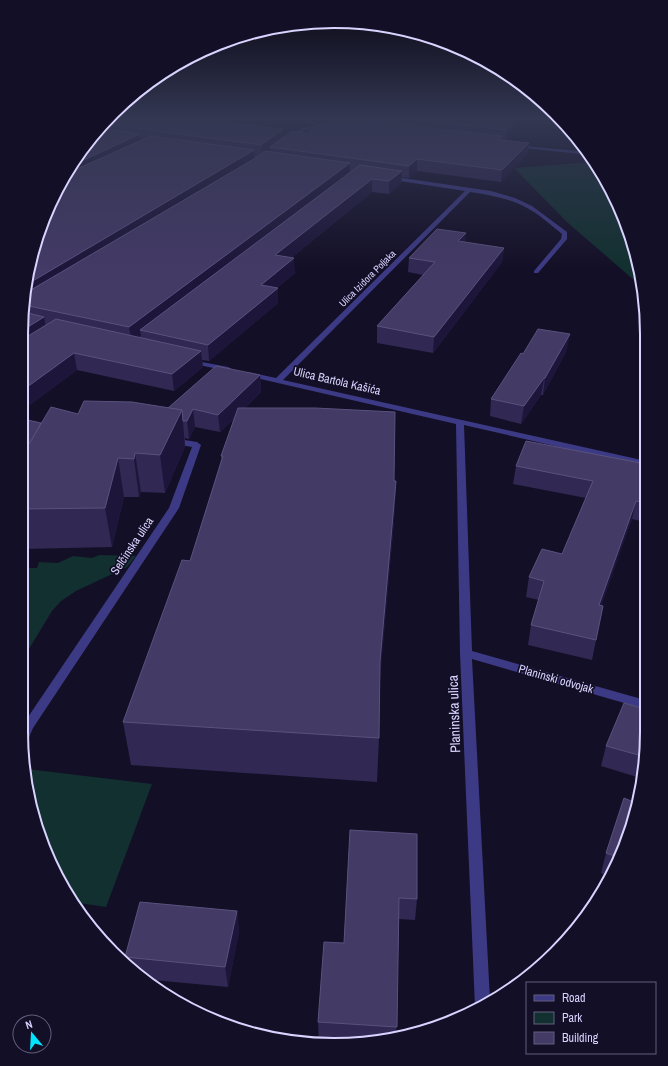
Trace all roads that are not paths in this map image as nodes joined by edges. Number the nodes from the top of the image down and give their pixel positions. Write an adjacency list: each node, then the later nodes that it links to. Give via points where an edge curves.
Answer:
1 (382, 177): 2 (street)
2 (469, 190): 3 (street, via 491,193 523,203 565,233 564,239); 5 (street, Ulica Izidora Poljaka)
3 (536, 272)
4 (184, 359): 5 (street, Ulica Bartola Kašića)
5 (278, 380): 6 (street, Ulica Bartola Kašića)
6 (460, 422): 8 (street, Ulica Bartola Kašića); 9 (street, Planinska ulica)
7 (159, 438): 11 (street, Selčinska ulica, via 197,445 174,508)
8 (640, 463)
9 (466, 653): 10 (street, Planinski odvojak); 12 (street, Planinska ulica)
10 (640, 704)
11 (28, 722)
12 (482, 1000)

